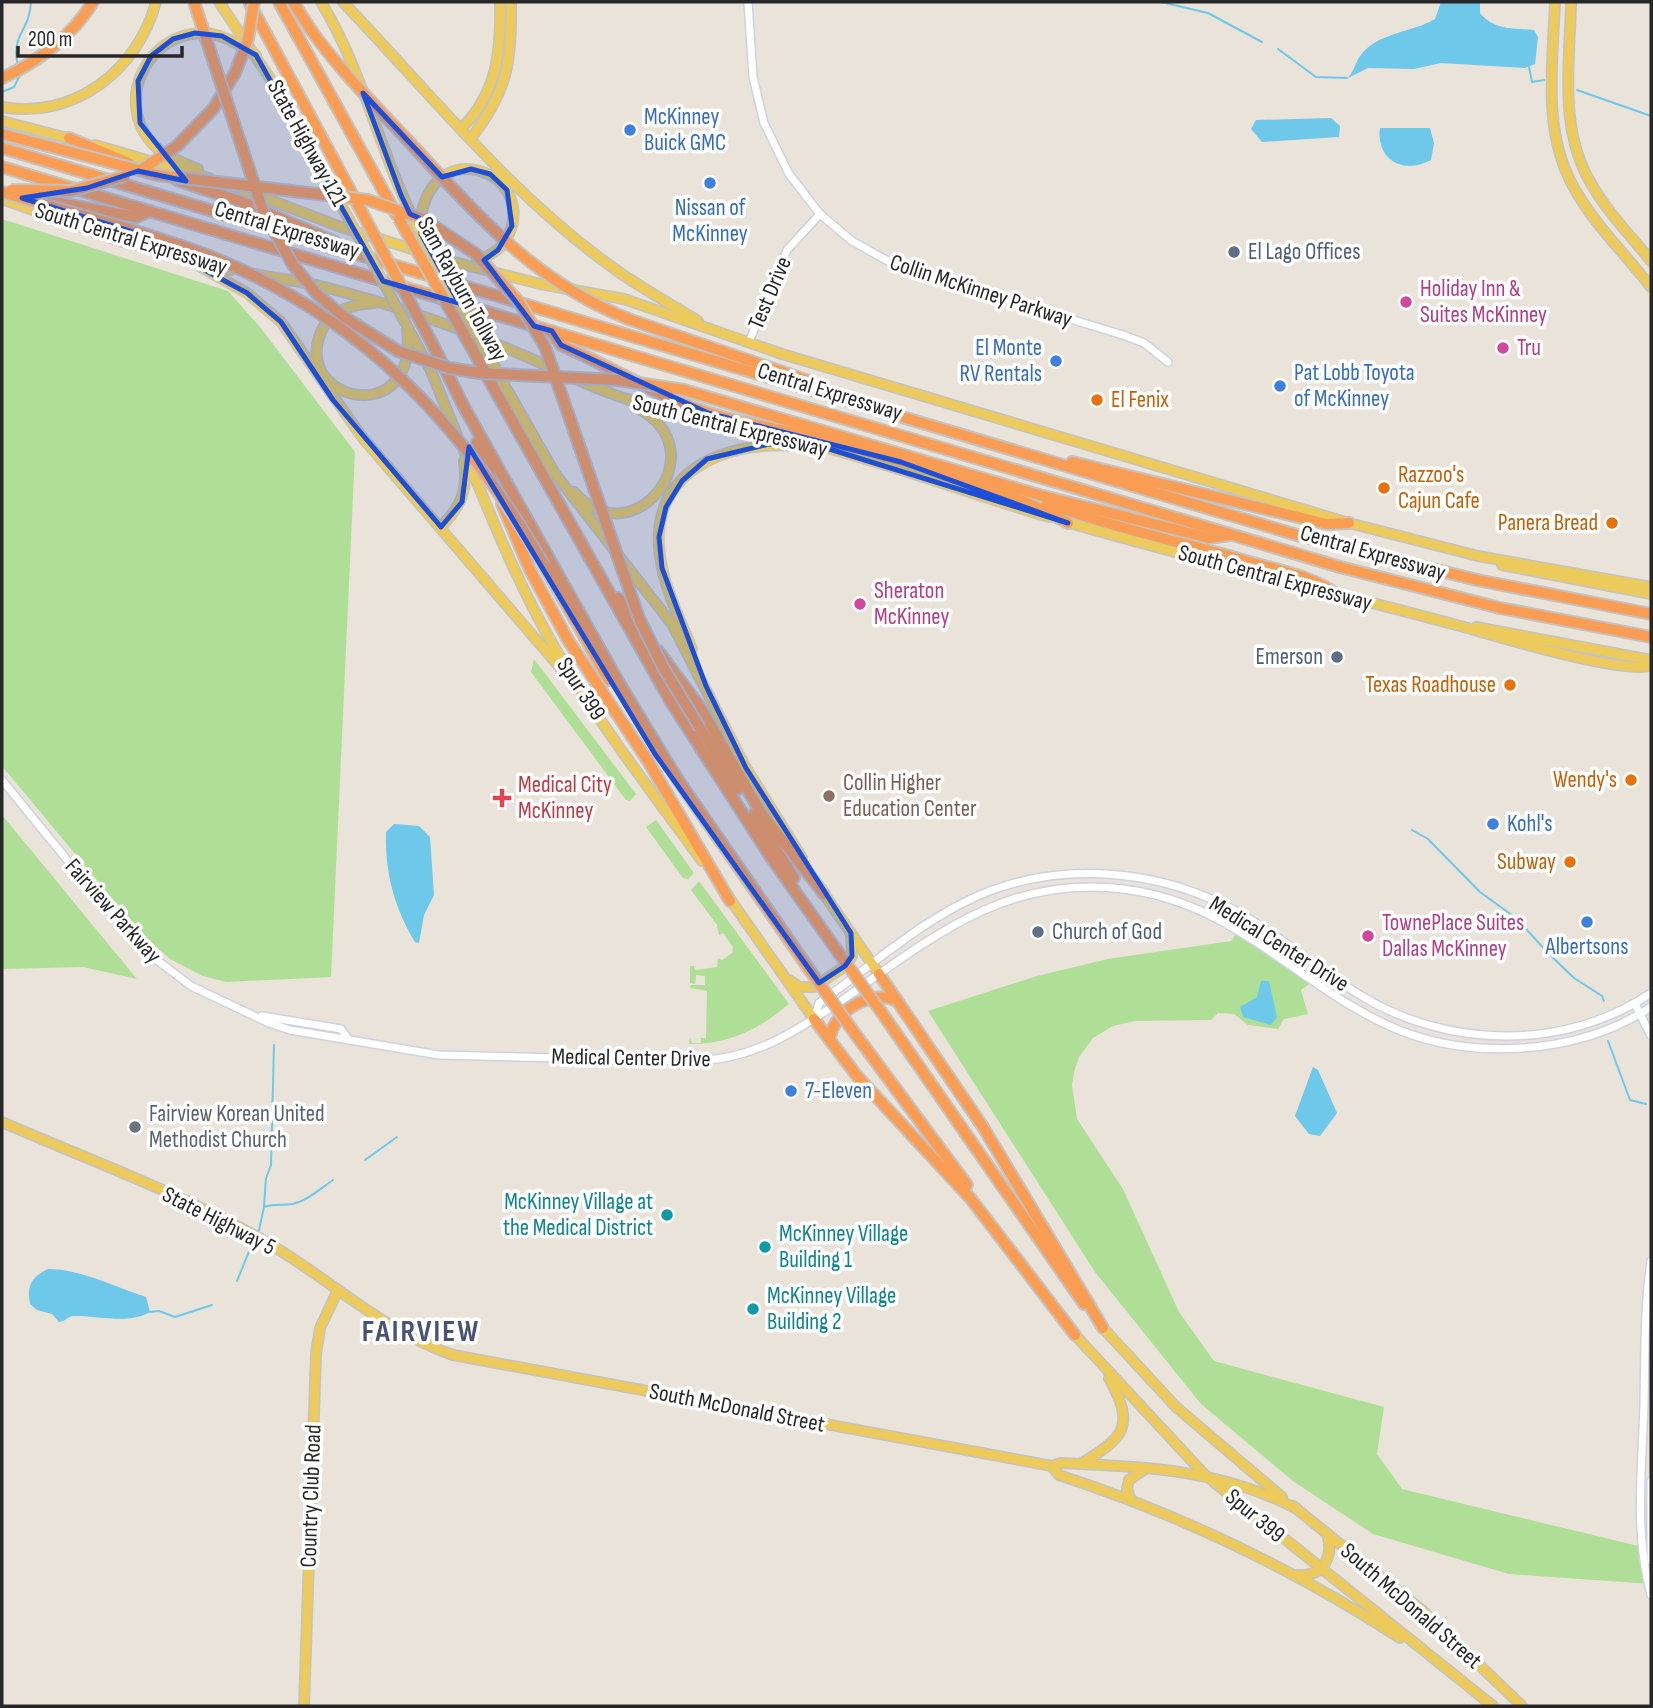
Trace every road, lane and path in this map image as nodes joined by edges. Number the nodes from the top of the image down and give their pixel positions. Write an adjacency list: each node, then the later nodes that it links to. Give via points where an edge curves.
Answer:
1 (93, 2): 19 (highway, via 46,52)
2 (156, 2): 20 (main road, via 142,39 116,73 100,85 59,104)
3 (194, 2): 54 (highway, bridge, via 262,211 293,265 344,317 398,351 480,373 618,380 684,390)
4 (219, 2): 17 (main road, State Highway 121)
5 (249, 2): 49 (highway, bridge)
6 (254, 2): 30 (highway, bridge, via 248,39 235,74 213,109 177,146 142,169 98,185)
7 (279, 2): 59 (highway, Sam Rayburn Tollway, bridge)
8 (293, 2): 48 (highway, bridge, via 353,83 514,252 566,288 631,320 812,382)
9 (321, 2): 34 (main road, via 353,64 390,170)
10 (343, 2): 22 (main road)
11 (500, 2): 16 (main road)
12 (512, 2): 18 (main road)
13 (748, 2): 33 (street, Collin McKinney Parkway, via 753,77 764,123 789,174)
14 (1555, 2): 31 (main road, via 1553,124 1564,166)
15 (1571, 2): 29 (main road, via 1569,121 1580,163)
16 (501, 38): 18 (main road, via 502,62); 22 (main road, via 491,86)
17 (256, 55): 28 (main road, via 222,36 185,35 161,46 138,81 136,108 147,136 159,150); 41 (main road, State Highway 121, bridge)
18 (508, 71): 25 (main road, via 495,104)
19 (2, 78)
20 (2, 107)
21 (2, 121): 24 (main road)
22 (462, 128): 25 (main road)
23 (2, 134): 78 (highway, bridge, via 158,175 368,200 425,220 476,254 519,302 545,347 639,618 663,667)
24 (69, 138): 28 (main road); 35 (highway, via 257,208)
25 (471, 138): 42 (main road, via 601,259)
26 (2, 148): 35 (highway, Central Expressway)
27 (2, 167): 32 (highway, Central Expressway)
28 (211, 178): 38 (main road, via 341,227)
29 (1595, 190): 31 (main road); 37 (main road)
30 (2, 194): 32 (highway, via 136,217); 36 (main road, South Central Expressway); 74 (highway, bridge, via 205,254 276,288 346,331 419,394 508,503 638,726)
31 (1581, 200): 39 (main road)
32 (150, 211): 43 (highway, Central Expressway)
33 (820, 214): 45 (street, Test Drive, via 787,250); 46 (street, Collin McKinney Parkway, via 852,242 897,266 1126,336 1144,343)
34 (419, 228): 38 (main road, via 424,199 450,172 471,169 500,182 512,204 508,238 488,257); 53 (main road, bridge)
35 (346, 249): 48 (highway, Central Expressway)
36 (186, 260): 40 (main road, South Central Expressway, via 322,286); 57 (main road, via 232,282 281,323 333,400)
37 (1651, 261)
38 (454, 262): 42 (main road, via 624,299)
39 (1651, 287)
40 (383, 303): 44 (main road, via 351,306 327,321 317,342 323,374 346,393 378,394 401,375); 47 (main road, South Central Expressway, via 494,341)
41 (407, 326): 44 (main road, Spur 399)
42 (708, 327): 45 (main road)
43 (552, 331): 55 (highway, via 561,345 685,405 924,469 1049,512); 58 (highway, Central Expressway)
44 (412, 340): 50 (main road, Spur 399)
45 (749, 342): 56 (main road)
46 (1168, 362)
47 (616, 398): 51 (main road, South Central Expressway); 53 (main road, via 651,417 663,430 670,464 662,490 635,509 604,512 581,500)
48 (844, 400): 52 (highway, Central Expressway)
49 (464, 407): 74 (highway, via 612,672); 76 (highway, via 550,609 648,761)
50 (461, 445): 57 (main road, via 465,492 456,511); 72 (main road, Spur 399, via 524,592)
51 (825, 448): 55 (main road, South Central Expressway); 71 (main road, via 769,444 723,452 695,468 666,508 659,537 662,568)
52 (1047, 461): 56 (highway, via 1075,462 1327,524); 64 (highway, Central Expressway, via 1400,562)
53 (552, 470): 71 (main road, via 660,605)
54 (1006, 485): 58 (highway, via 1209,538); 63 (highway, via 1082,516 1286,572)
55 (1068, 523): 63 (main road, South Central Expressway)
56 (1349, 523): 60 (main road)
57 (440, 527): 72 (main road)
58 (1232, 534): 66 (highway, Central Expressway, via 1459,598)
59 (590, 554): 75 (highway, via 702,710 761,813); 78 (highway, Sam Rayburn Tollway, via 711,767)
60 (1478, 556): 61 (main road); 62 (main road, via 1524,570)
61 (1651, 587)
62 (1651, 594)
63 (1339, 596): 65 (main road, South Central Expressway)
64 (1651, 614)
65 (1467, 628): 67 (main road, South Central Expressway); 69 (main road, South Central Expressway)
66 (1651, 637)
67 (1651, 660)
68 (1651, 666): 69 (main road)
69 (1637, 667): 70 (main road)
70 (1651, 673)
71 (706, 686): 75 (main road, via 746,768)
72 (587, 699): 76 (main road, Spur 399)
73 (2, 780): 91 (street, Fairview Parkway, via 145,951 191,986 290,1030)
74 (678, 780): 96 (highway, bridge, via 856,1035)
75 (824, 894): 77 (main road)
76 (730, 901): 80 (main road, Spur 399)
77 (851, 933): 79 (main road); 80 (main road, via 852,956 824,980 806,988)
78 (827, 935): 95 (highway, bridge, via 1024,1222)
79 (876, 970): 82 (highway); 86 (street, Medical Center Drive); 87 (street, Medical Center Drive, via 944,914 992,890 1054,876 1117,875 1181,887 1224,905 1396,1015 1448,1031); 90 (street, Medical Center Drive, via 992,905 1056,889 1124,889 1164,896 1219,917 1383,1023 1429,1040)
80 (784, 977): 86 (main road, Spur 399)
81 (1651, 993): 83 (street, Medical Center Drive)
82 (897, 1001): 89 (highway, via 885,995 870,997 838,1018); 95 (highway, via 983,1127)
83 (1635, 1004): 85 (street); 87 (street, Medical Center Drive, via 1541,1034)
84 (1651, 1007): 85 (street, Medical Center Drive)
85 (1640, 1014): 88 (street); 90 (street, Medical Center Drive, via 1572,1041)
86 (814, 1019): 89 (highway); 91 (street, Medical Center Drive, via 765,1048 712,1060)
87 (1488, 1036): 90 (street)
88 (1651, 1036)
89 (830, 1040): 96 (highway, via 857,1076 971,1199)
90 (1488, 1049)
91 (439, 1055)
92 (2, 1122): 94 (main road, State Highway 5, via 220,1217)
93 (1651, 1261): 110 (street, via 1639,1523)
94 (338, 1290): 97 (main road, State Highway 5); 112 (main road, Country Club Road, via 320,1328 316,1354)
95 (1103, 1328): 105 (main road, Spur 399, via 1176,1407)
96 (1075, 1335): 98 (main road, Spur 399)
97 (423, 1344): 100 (main road, South McDonald Street, via 472,1359)
98 (1102, 1367): 99 (main road, via 1121,1400 1122,1427 1106,1450); 102 (main road, Spur 399)
99 (1080, 1464): 100 (main road, South McDonald Street); 101 (main road, South McDonald Street)
100 (1052, 1466): 104 (main road, South McDonald Street, via 1059,1475)
101 (1145, 1469): 102 (main road, South McDonald Street); 104 (main road, via 1129,1480)
102 (1204, 1474): 105 (main road, South McDonald Street, via 1257,1489); 108 (main road, Spur 399)
103 (1651, 1481): 107 (street)
104 (1131, 1500): 109 (main road, South McDonald Street)
105 (1297, 1509): 106 (main road, South McDonald Street)
106 (1326, 1533): 108 (main road, via 1330,1554); 114 (main road, South McDonald Street, via 1424,1612)
107 (1651, 1561)
108 (1320, 1570): 109 (main road); 111 (main road, Spur 399)
109 (1293, 1575): 111 (main road, South McDonald Street, via 1379,1624)
110 (1651, 1595)
111 (1455, 1676): 113 (main road, South McDonald Street)
112 (304, 1706)
113 (1493, 1706)
114 (1522, 1706)

